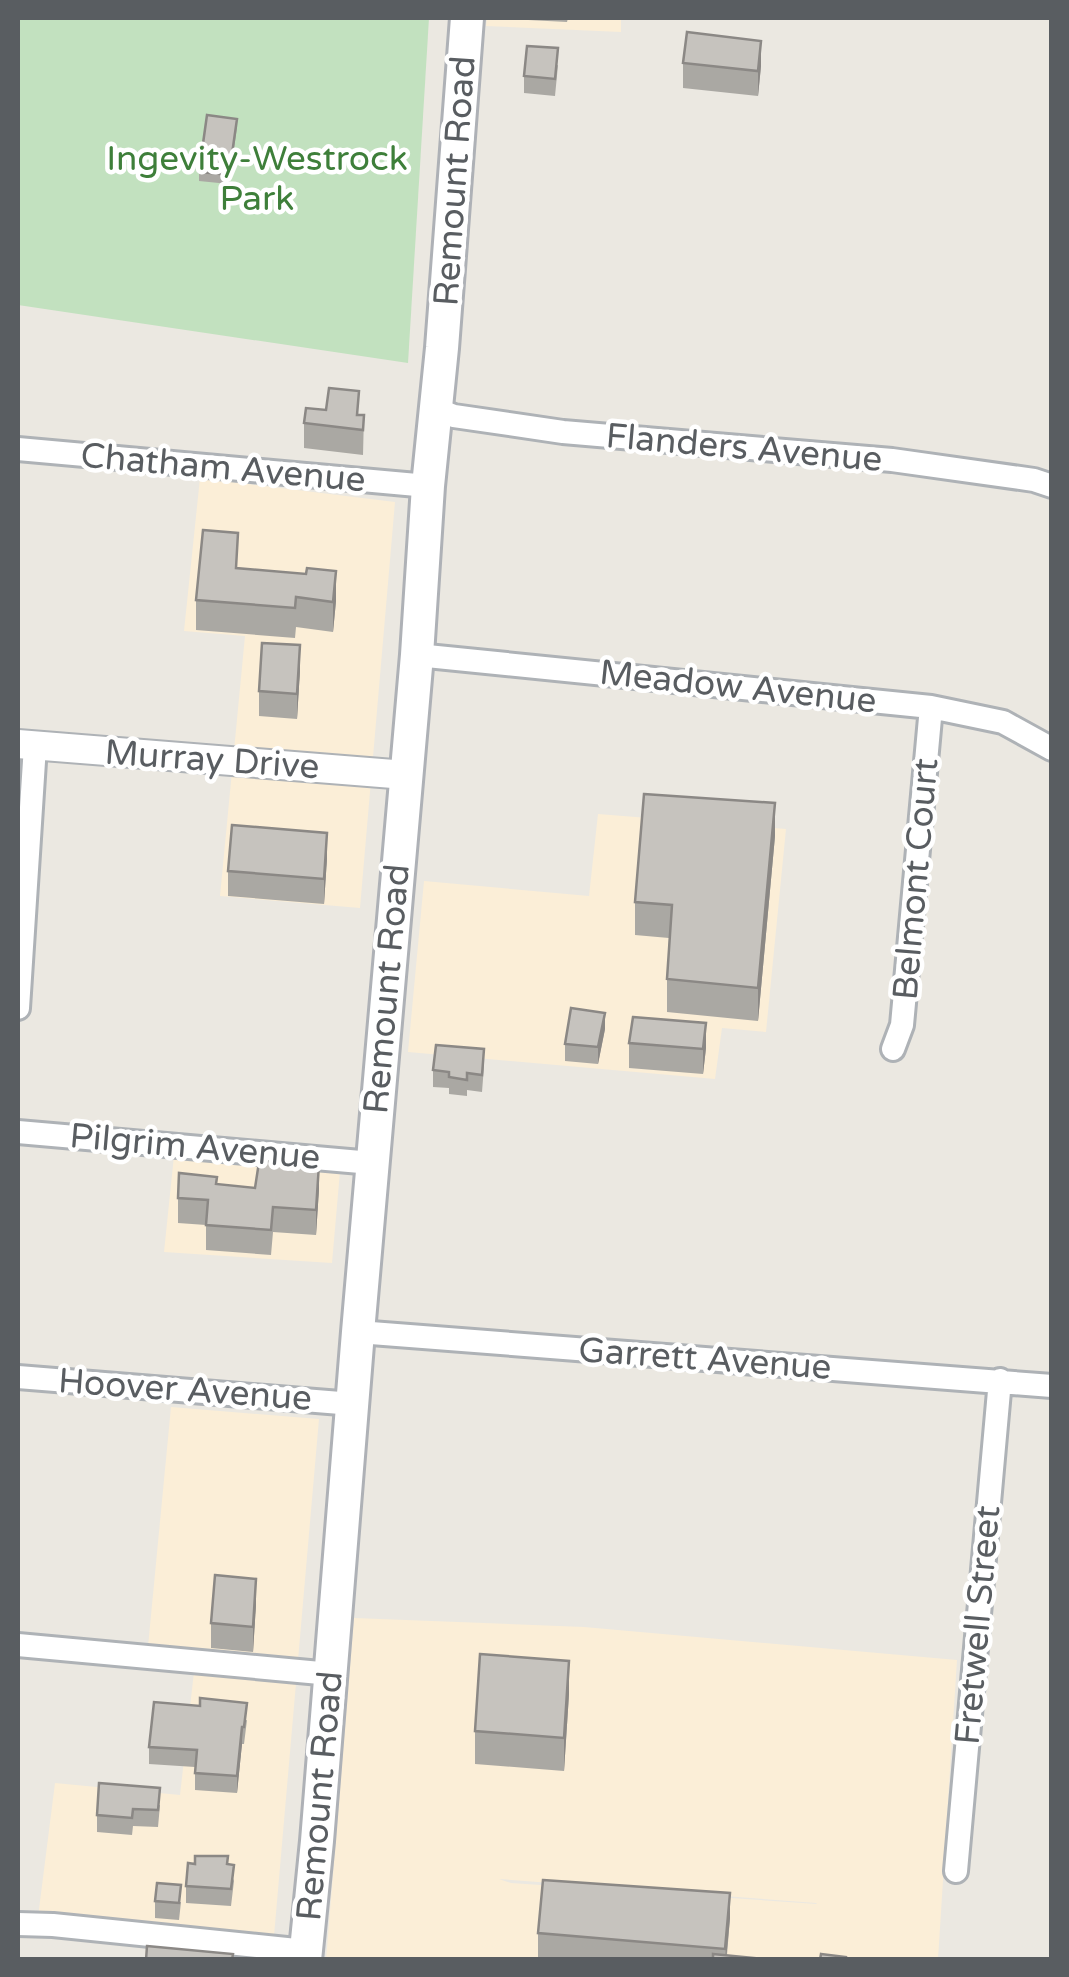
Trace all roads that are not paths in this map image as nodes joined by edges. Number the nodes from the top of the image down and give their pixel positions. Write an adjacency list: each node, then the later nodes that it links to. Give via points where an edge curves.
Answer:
1 (467, 18): 2 (main road, Remount Road)
2 (436, 408): 4 (main road, Remount Road); 5 (street, Flanders Avenue, via 563,432 892,460)
3 (18, 450): 4 (street, Chatham Avenue)
4 (428, 486): 6 (main road, Remount Road)
5 (1052, 486)
6 (416, 655): 7 (street, Meadow Avenue); 10 (main road, Remount Road)
7 (932, 707): 9 (street, Meadow Avenue, via 1003,722); 12 (street, Belmont Court, via 902,1024)
8 (26, 745): 10 (street, Murray Drive); 11 (street)
9 (1052, 749)
10 (406, 775): 14 (main road, Remount Road)
11 (18, 1008)
12 (894, 1049)
13 (18, 1132): 14 (street, Pilgrim Avenue)
14 (372, 1163): 15 (main road, Remount Road)
15 (358, 1332): 17 (street, Garrett Avenue); 19 (main road, Remount Road)
16 (18, 1378): 19 (street, Hoover Avenue)
17 (1000, 1380): 18 (street, Garrett Avenue); 22 (street, Fretwell Street)
18 (1052, 1386)
19 (353, 1404): 21 (main road, Remount Road)
20 (18, 1645): 21 (street)
21 (331, 1674): 24 (main road, Remount Road)
22 (956, 1871)
23 (18, 1924): 24 (street)
24 (306, 1956)

